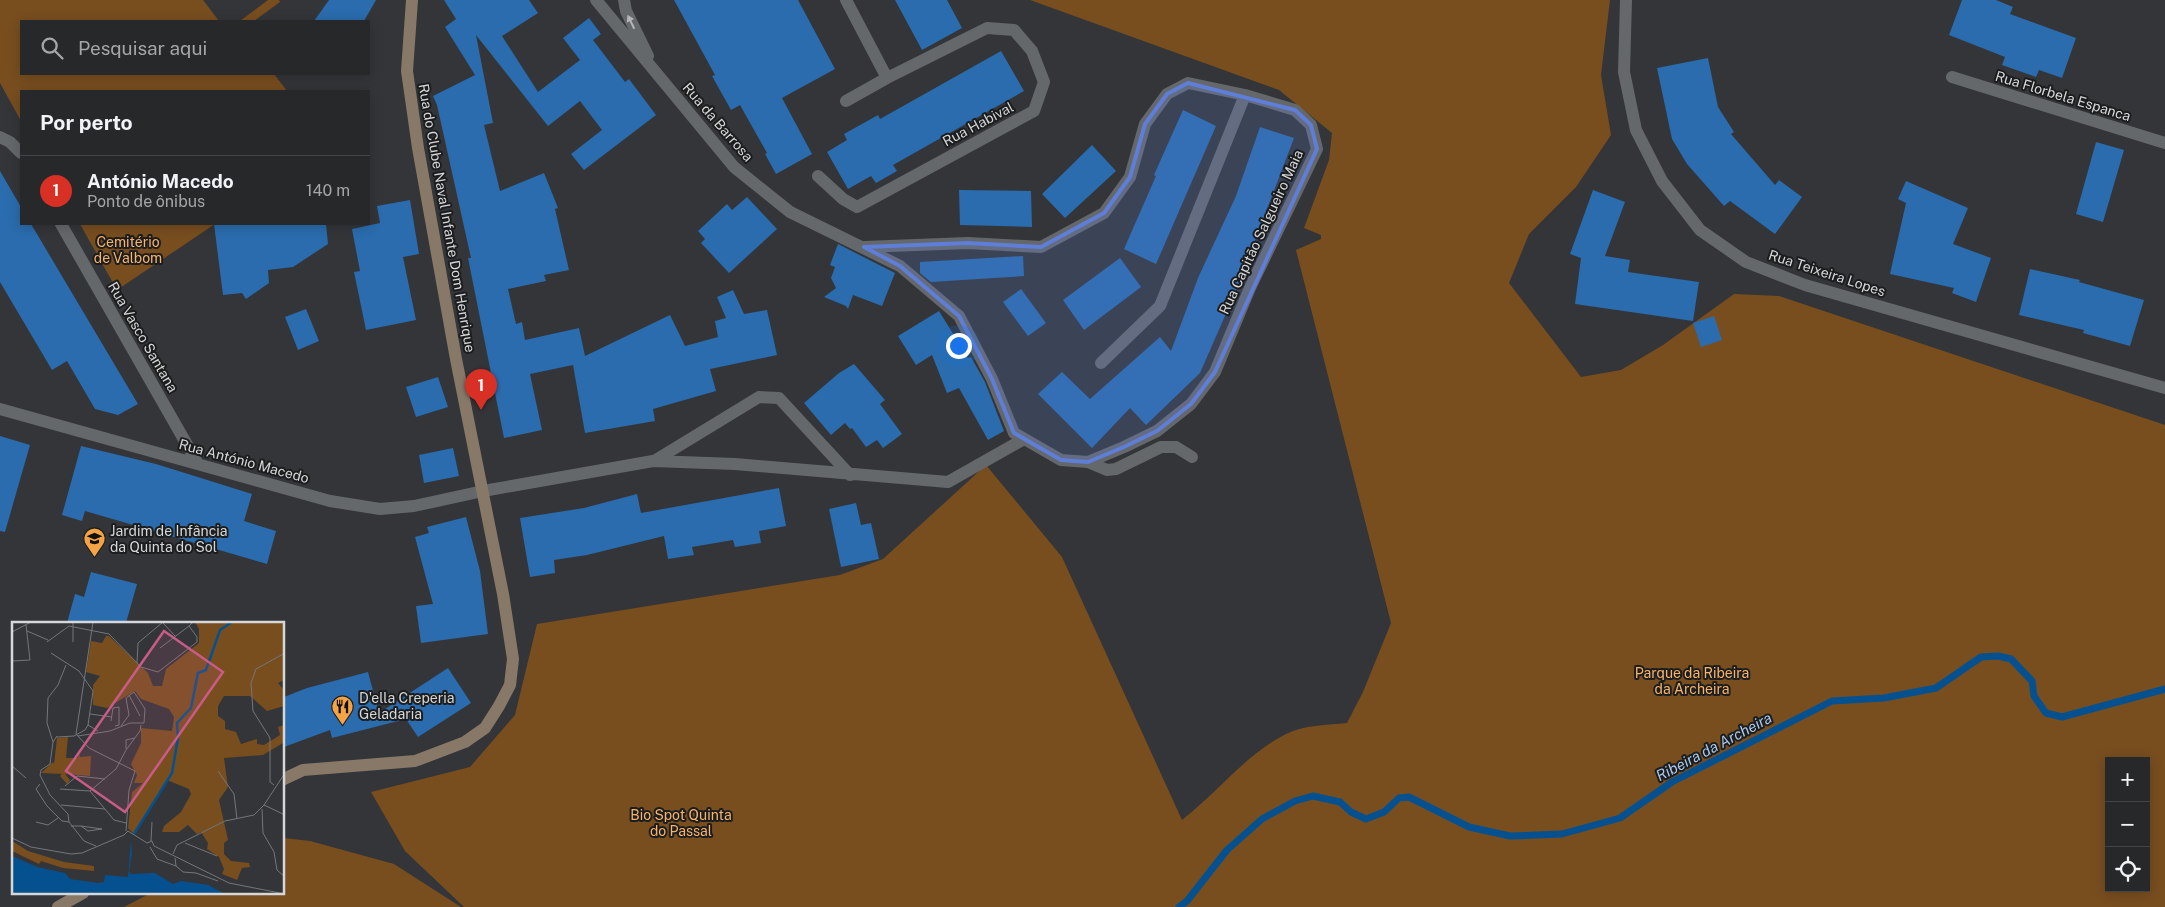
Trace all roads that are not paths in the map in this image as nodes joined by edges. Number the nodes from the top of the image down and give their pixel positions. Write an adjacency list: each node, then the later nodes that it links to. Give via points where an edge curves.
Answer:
1 (412, 0): 26 (street, Rua do Clube Naval Infante Dom Henrique, via 407,71 453,340)
2 (596, 0): 6 (street, Rua da Barrosa)
3 (624, 0): 6 (street, Rua da Barrosa, one-way to 3, via 626,11)
4 (846, 0): 7 (street)
5 (1626, 0): 18 (street, Rua Teixeira Lopes, via 1624,72 1636,130 1662,182 1700,230 1746,262 1805,285)
6 (657, 74): 16 (street, Rua da Barrosa, via 734,167 790,212)
7 (887, 78): 10 (street, Rua Habival); 14 (street, Rua Habival, via 987,28 1014,30 1032,51 1044,82 1034,111 857,207)
8 (1952, 78): 12 (street, Rua Florbela Espanca)
9 (1245, 95): 16 (street, Rua Capitão Salgueiro Maia, via 1188,83 1167,94 1145,124 1130,177 1104,213 1042,246 968,243); 17 (street, via 1160,306); 23 (street, Rua Capitão Salgueiro Maia, via 1295,110 1311,124 1316,149 1214,372 1190,404 1157,432)
10 (846, 101)
11 (0, 137): 13 (street)
12 (2165, 143)
13 (20, 152)
14 (818, 176)
15 (62, 225): 24 (street, Rua Vasco Santana)
16 (864, 246): 20 (street, Rua Capitão Salgueiro Maia, via 900,266 959,316 992,379 1014,433)
17 (1101, 363)
18 (2165, 388)
19 (0, 410): 24 (street, Rua António Macedo)
20 (1024, 439): 23 (street, Rua Capitão Salgueiro Maia, via 1061,460); 25 (street, via 948,482)
21 (1192, 457): 23 (street, via 1176,447 1161,447 1116,469 1107,470)
22 (653, 461): 25 (street, via 735,464); 25 (street, via 758,397 779,398); 26 (street, Rua António Macedo)
23 (1088, 462)
24 (198, 464): 26 (street, Rua António Macedo, via 330,501 380,509 414,506)
25 (850, 475)
26 (483, 491): 27 (street, Rua do Clube Naval Infante Dom Henrique, via 513,659 510,685 485,728 466,742 416,761 303,770)
27 (285, 779)
28 (81, 894): 29 (street)
29 (58, 907)

